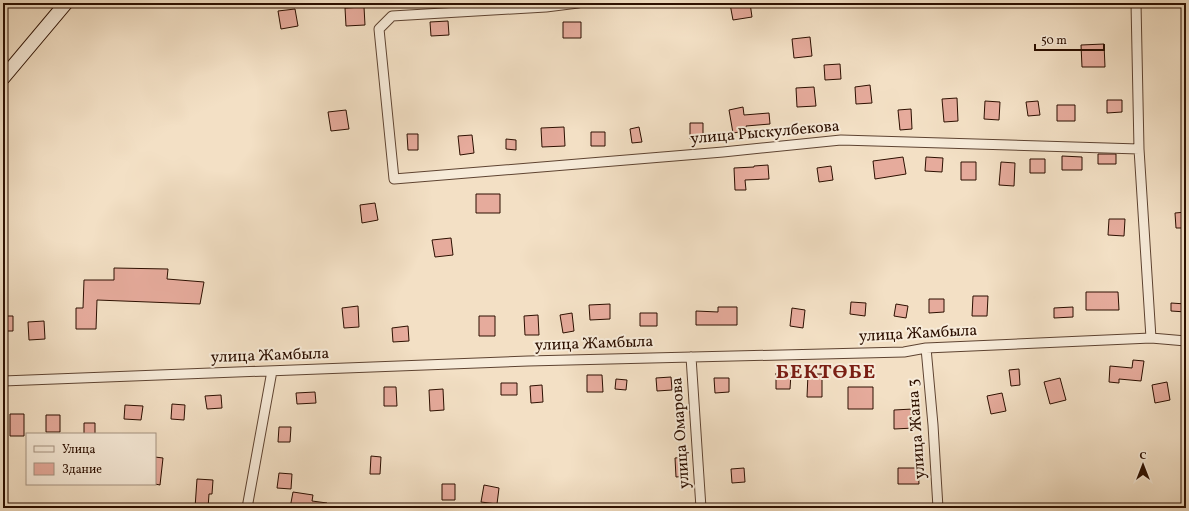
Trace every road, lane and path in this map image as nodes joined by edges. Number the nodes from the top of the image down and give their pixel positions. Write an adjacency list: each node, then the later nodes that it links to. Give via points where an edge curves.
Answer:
1 (66, 3): 4 (main road)
2 (578, 3): 5 (street, улица Рыскулбекова, via 392,16 379,29 394,179 841,140)
3 (1136, 3): 5 (street)
4 (3, 78)
5 (1139, 149): 6 (street)
6 (1151, 338): 7 (street, улица Жамбыла); 8 (street, улица Жамбыла)
7 (1186, 341)
8 (926, 348): 9 (street, улица Жамбыла, via 904,352); 14 (street, улица Жана 3)
9 (691, 357): 10 (street, улица Жамбыла); 13 (street, улица Омарова)
10 (272, 371): 11 (street, улица Жамбыла); 12 (street)
11 (3, 381)
12 (247, 508)
13 (701, 508)
14 (938, 508)

